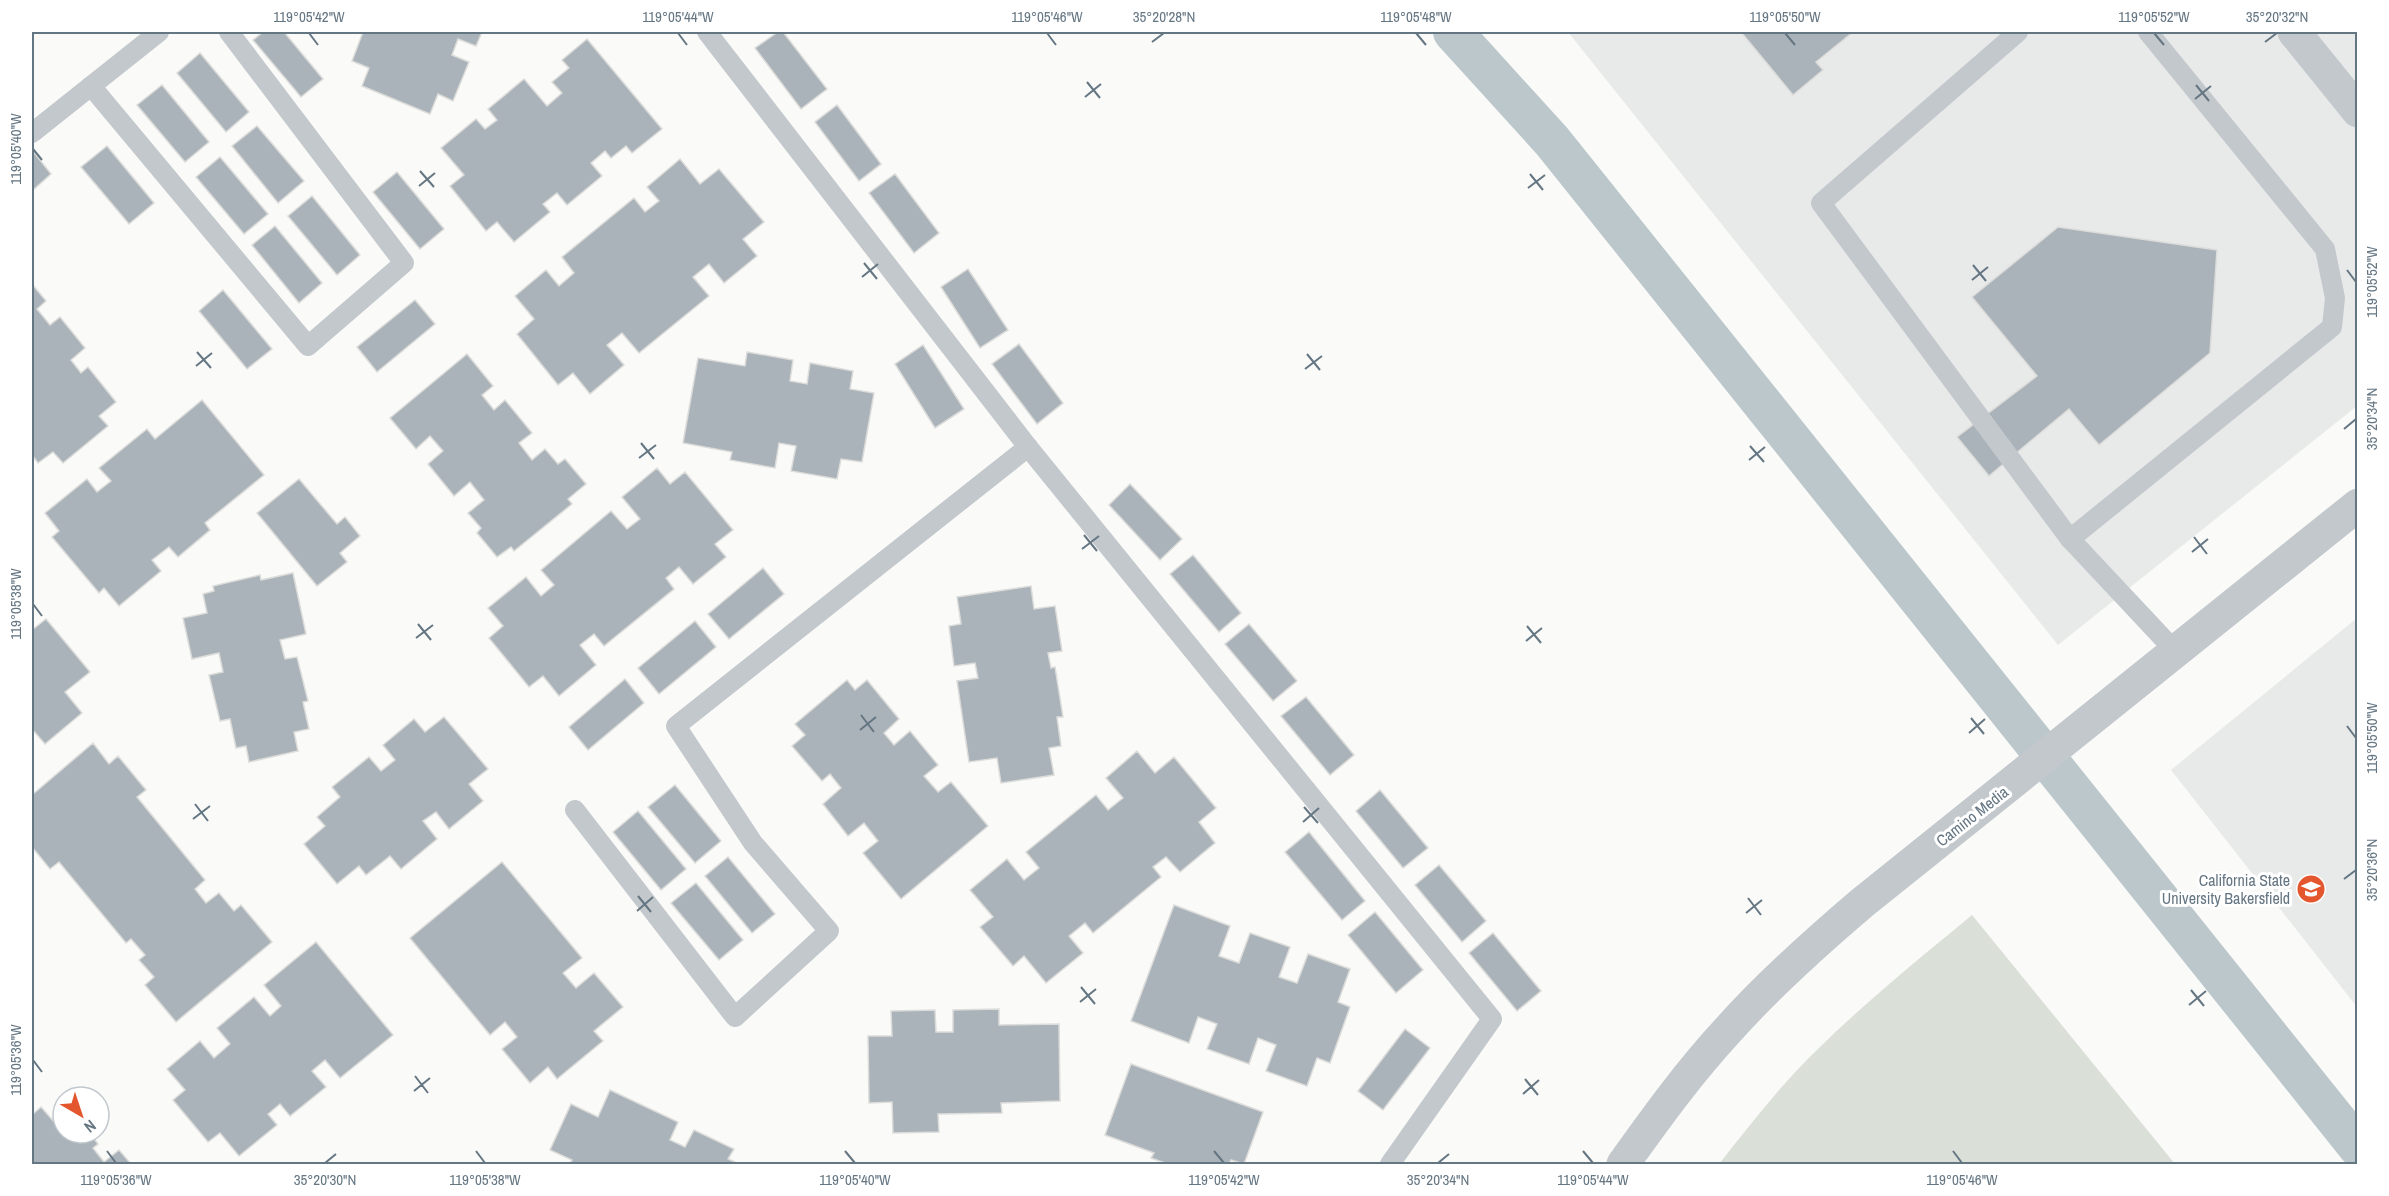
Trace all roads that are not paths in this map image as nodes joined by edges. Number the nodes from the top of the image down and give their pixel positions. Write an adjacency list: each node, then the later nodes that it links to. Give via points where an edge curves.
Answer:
1 (159, 32): 7 (lane)
2 (228, 32): 7 (lane, via 404,263 308,346)
3 (707, 32): 10 (lane)
4 (2018, 32): 12 (lane, via 1821,202)
5 (2148, 32): 12 (lane, via 2325,249 2336,298 2332,327)
6 (2294, 32): 8 (street)
7 (91, 86): 9 (lane)
8 (2358, 111)
9 (32, 133)
10 (1028, 447): 14 (lane, via 676,726 753,843 829,931 735,1017); 15 (lane, via 1492,1019)
11 (2358, 505): 13 (street, Camino Media)
12 (2070, 539): 13 (lane)
13 (2176, 652): 16 (street, Camino Media, via 1800,957 1728,1030 1662,1109)
14 (575, 810)
15 (1390, 1164)
16 (1623, 1164)

